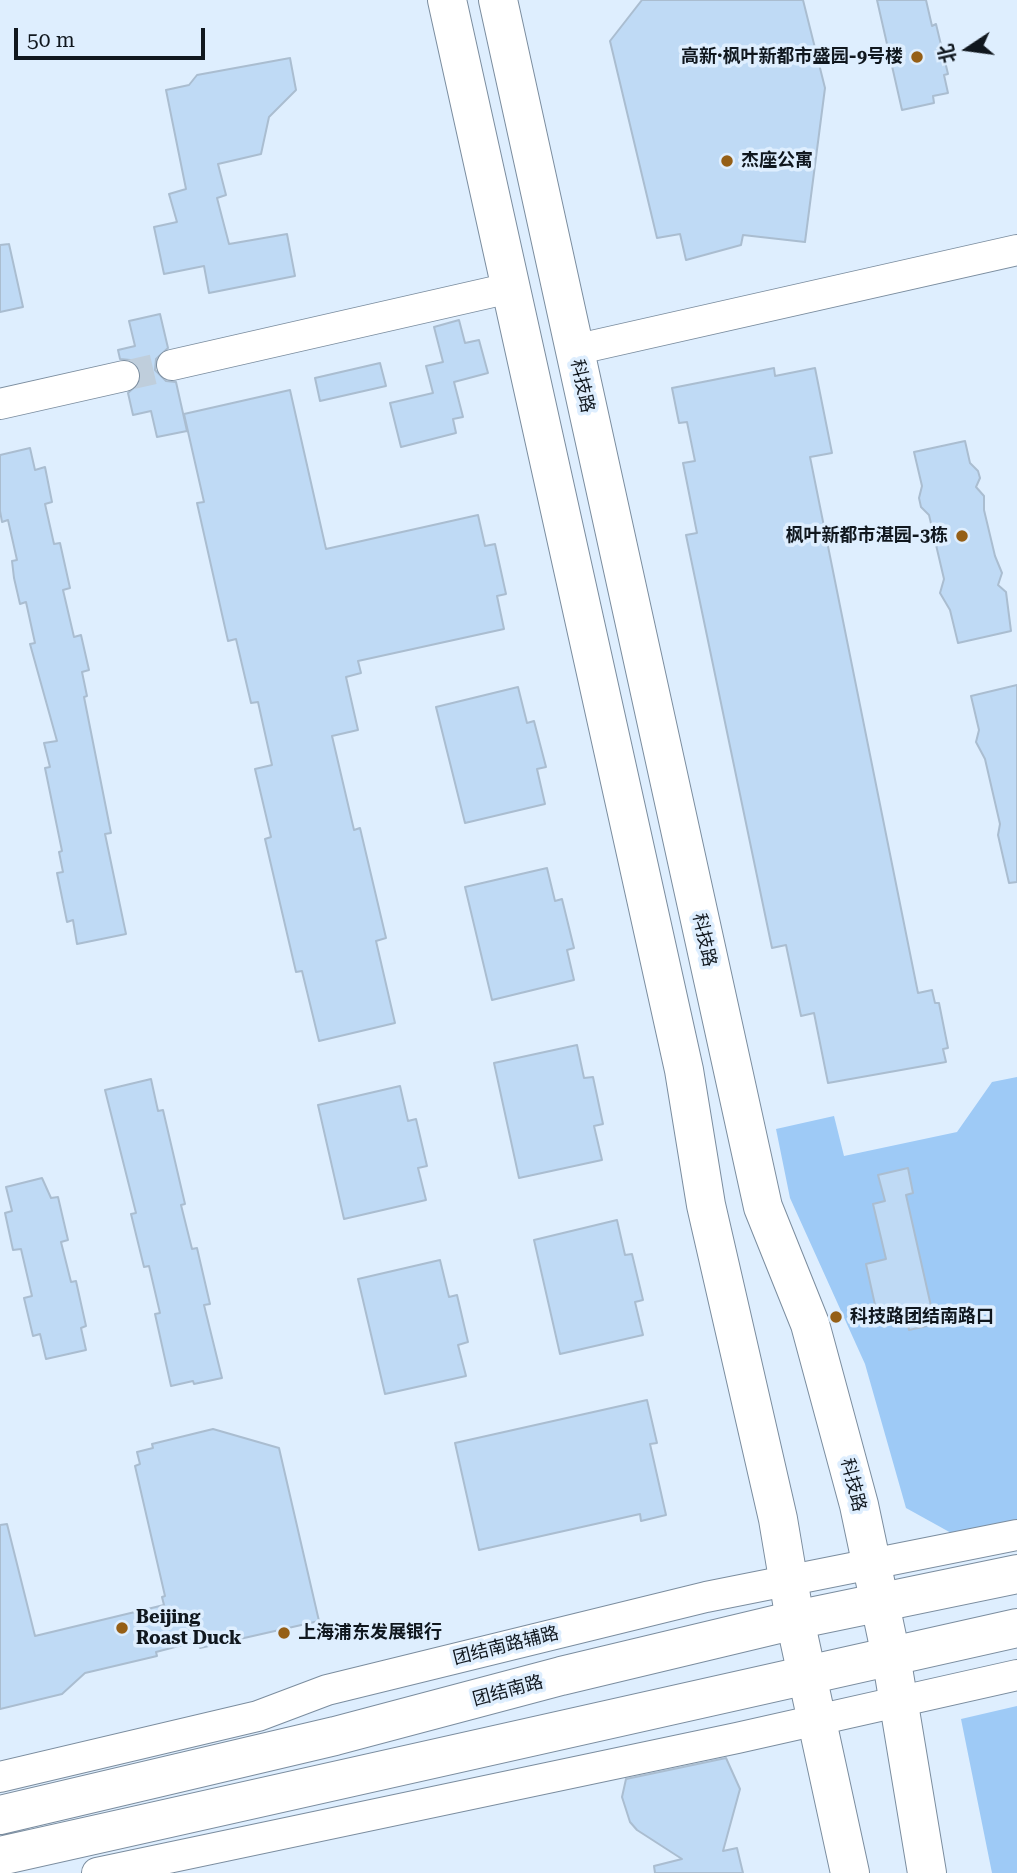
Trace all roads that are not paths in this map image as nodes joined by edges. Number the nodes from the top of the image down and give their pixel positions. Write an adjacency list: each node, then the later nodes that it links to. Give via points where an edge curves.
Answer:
1 (447, 0): 4 (main road)
2 (498, 0): 5 (main road, 科技路)
3 (1017, 250): 5 (street)
4 (510, 288): 6 (street); 11 (main road, via 684,1070 706,1205)
5 (574, 350): 12 (main road, 科技路, via 763,1207 810,1324)
6 (172, 365)
7 (124, 376): 8 (street)
8 (0, 404)
9 (1017, 1535): 12 (street, 团结南路辅路)
10 (1017, 1574): 12 (main road, 团结南路)
11 (789, 1581): 12 (street, 团结南路辅路); 13 (main road); 20 (street, 团结南路辅路, via 327,1690 258,1716)
12 (875, 1583): 13 (main road, 团结南路); 15 (main road, 科技路)
13 (796, 1620): 17 (main road); 21 (main road, 团结南路, via 561,1676 335,1737)
14 (1017, 1629): 15 (main road)
15 (891, 1656): 17 (main road); 18 (main road, 科技路)
16 (1017, 1675): 18 (street)
17 (807, 1676): 19 (main road); 22 (main road)
18 (898, 1702): 19 (street); 25 (main road, 科技路)
19 (818, 1720): 23 (street); 24 (main road)
20 (0, 1777)
21 (0, 1815)
22 (0, 1856)
23 (97, 1873)
24 (850, 1873)
25 (927, 1873)

